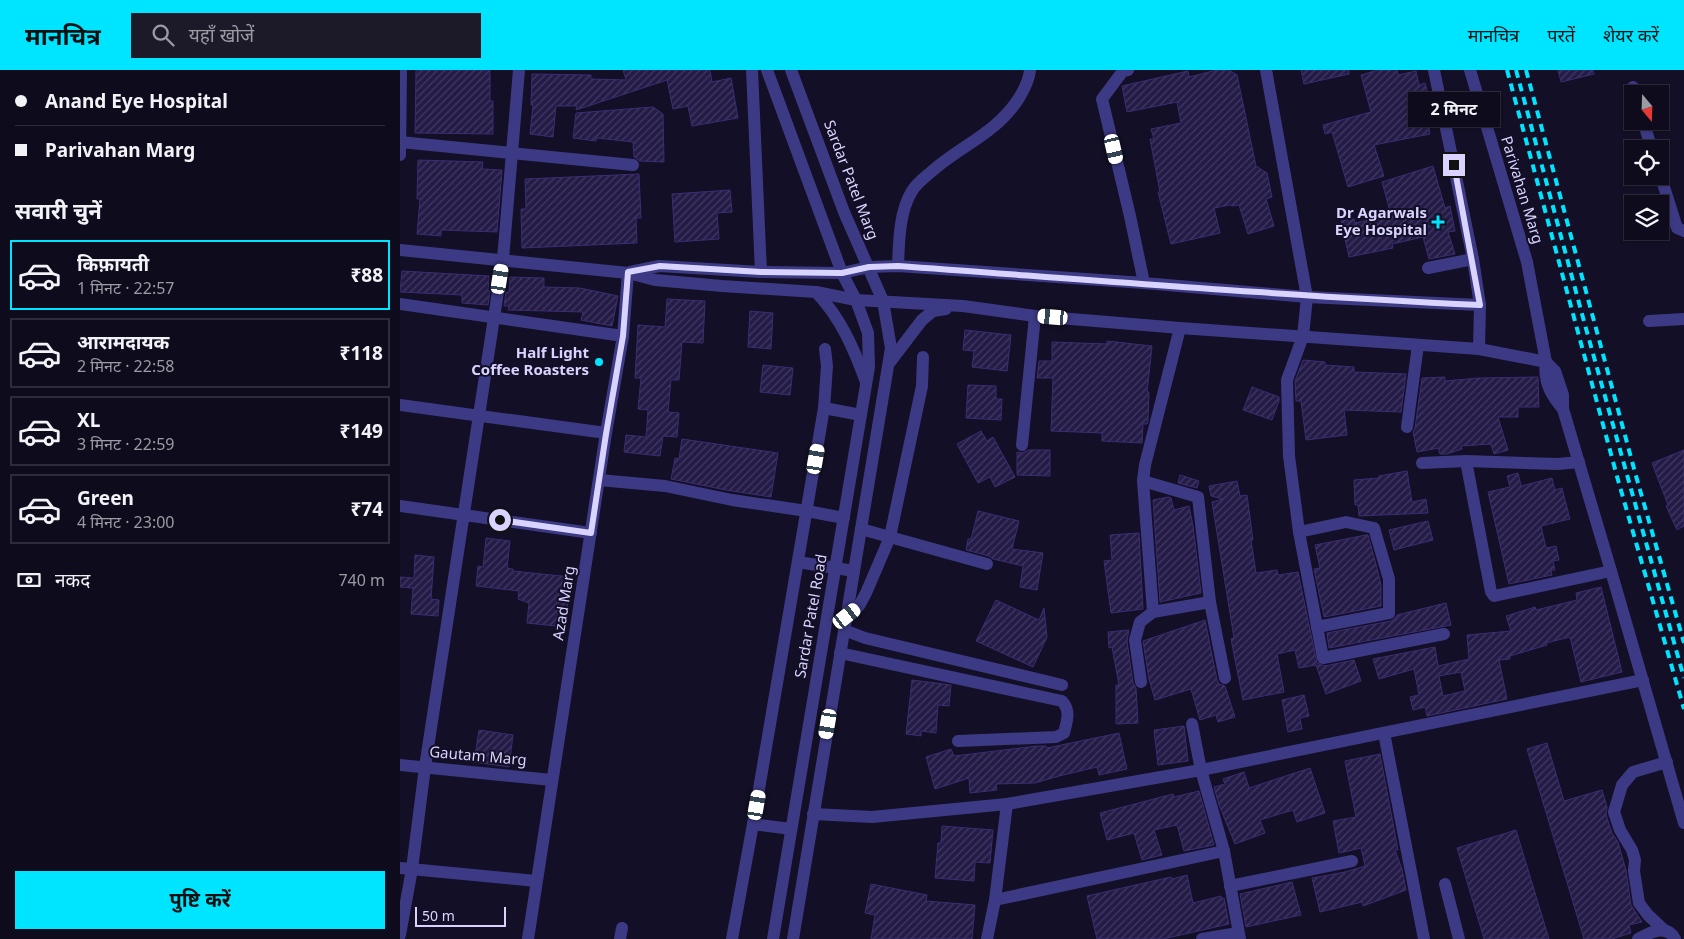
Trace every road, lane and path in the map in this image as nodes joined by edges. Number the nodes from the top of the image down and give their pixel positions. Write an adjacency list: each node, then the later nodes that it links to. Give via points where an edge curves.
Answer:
1 (401, 70): 11 (street)
2 (519, 70): 12 (street)
3 (752, 70): 23 (street)
4 (767, 70): 24 (street, Sardar Patel Road)
5 (792, 70): 20 (street, Sardar Patel Marg, via 844,212)
6 (1030, 70): 19 (street, via 1023,92 999,123 939,165 912,190 905,206)
7 (1128, 70): 25 (street, via 1123,71 1102,99)
8 (1266, 70): 27 (street)
9 (1434, 70): 18 (street)
10 (1470, 70): 44 (street, Parivahan Marg, via 1526,262)
11 (400, 147): 12 (street)
12 (511, 153): 13 (street); 17 (street)
13 (633, 165)
14 (1663, 185): 15 (street, via 1677,228)
15 (1684, 231)
16 (400, 250): 17 (street)
17 (503, 260): 22 (street); 34 (street)
18 (1473, 260): 21 (street); 31 (street)
19 (898, 266): 20 (street); 25 (street)
20 (869, 267): 24 (street); 29 (street, Sardar Patel Marg)
21 (1428, 268)
22 (628, 272): 23 (street, via 660,266); 26 (street, via 664,281); 38 (street, Azad Marg)
23 (761, 272): 24 (street)
24 (842, 273): 28 (street, Sardar Patel Road)
25 (1144, 283): 27 (street)
26 (816, 292): 28 (street); 46 (street, via 829,305 851,342)
27 (1307, 297): 31 (street); 39 (street)
28 (856, 300): 29 (street); 46 (street, Sardar Patel Road, via 868,333)
29 (883, 301): 32 (street); 45 (street, via 891,348)
30 (400, 304): 34 (street)
31 (1480, 305): 42 (street)
32 (963, 306): 33 (street); 45 (street, via 933,311 922,320)
33 (1035, 316): 37 (street); 53 (street)
34 (494, 318): 38 (street); 49 (street)
35 (1684, 319): 36 (street)
36 (1649, 321)
37 (1180, 328): 39 (street); 58 (street)
38 (623, 336): 52 (street, Azad Marg)
39 (1303, 336): 40 (street); 64 (street, via 1286,380 1289,456)
40 (1418, 345): 42 (street); 51 (street)
41 (825, 349): 48 (street)
42 (1479, 349): 44 (street)
43 (923, 357): 66 (street, via 922,386)
44 (1546, 362): 55 (street, via 1555,371 1563,395 1562,409)
45 (888, 365): 63 (street)
46 (866, 382): 50 (street, Sardar Patel Road)
47 (400, 404): 49 (street)
48 (824, 408): 50 (street); 60 (street)
49 (479, 415): 52 (street); 61 (street)
50 (861, 415): 62 (street, Sardar Patel Road)
51 (1406, 427)
52 (606, 434): 57 (street, Azad Marg)
53 (1022, 445)
54 (1466, 460): 55 (street); 56 (street); 71 (street, via 1490,592 1494,596)
55 (1579, 462): 71 (street)
56 (1422, 463)
57 (599, 480): 60 (street, via 665,486); 65 (street, Azad Marg)
58 (1143, 481): 74 (street, via 1198,497); 75 (street)
59 (400, 506): 61 (street)
60 (807, 511): 62 (street); 67 (street)
61 (464, 515): 65 (street); 90 (street)
62 (844, 518): 69 (street, Sardar Patel Road)
63 (861, 529): 66 (street); 70 (street)
64 (1299, 532): 77 (street); 77 (street, via 1346,522 1374,528 1389,579 1389,613)
65 (591, 533): 92 (street, Azad Marg)
66 (890, 537): 68 (street); 76 (street, via 859,606)
67 (798, 562): 69 (street); 96 (street)
68 (987, 564)
69 (836, 567): 70 (street); 72 (street, Sardar Patel Road)
70 (854, 571): 73 (street)
71 (1611, 571): 82 (street)
72 (830, 598): 73 (street); 97 (street, Sardar Patel Road)
73 (849, 601): 76 (street)
74 (1210, 602): 75 (street); 81 (street)
75 (1153, 612): 83 (street, via 1140,622 1135,640)
76 (847, 616): 78 (street)
77 (1317, 628): 79 (street, via 1323,658)
78 (844, 630): 80 (street); 84 (street, via 864,638)
79 (1444, 634)
80 (840, 653): 87 (street, via 1062,701 1069,715 1064,733 1056,737); 94 (street)
81 (1224, 678)
82 (1643, 680): 86 (street); 88 (street)
83 (1141, 682)
84 (1062, 685)
85 (1192, 724): 91 (street)
86 (1384, 732): 91 (street); 114 (street)
87 (958, 741)
88 (1666, 762): 95 (street); 105 (street, via 1633,772 1622,785 1614,812 1635,860 1639,903 1648,915)
89 (400, 765): 90 (street, Gautam Marg)
90 (425, 767): 92 (street, Gautam Marg); 100 (street)
91 (1201, 770): 93 (street); 98 (street)
92 (552, 780): 101 (street, Azad Marg)
93 (1007, 804): 94 (street, via 872,817); 104 (street)
94 (813, 814): 111 (street)
95 (1684, 823)
96 (753, 824): 97 (street); 109 (street)
97 (791, 829): 110 (street, Sardar Patel Road)
98 (1224, 851): 103 (street); 104 (street)
99 (1352, 861): 103 (street)
100 (406, 869): 101 (street); 106 (street)
101 (536, 881): 108 (street, Azad Marg)
102 (1445, 884): 115 (street)
103 (1230, 886): 107 (street)
104 (995, 900): 112 (street)
105 (1674, 934): 116 (street, via 1651,931)
106 (400, 935)
107 (1239, 936): 113 (street)
108 (528, 939)
109 (732, 939)
110 (773, 939)
111 (792, 939)
112 (987, 939)
113 (1202, 939)
114 (1424, 939)
115 (1459, 939)
116 (1638, 939)

